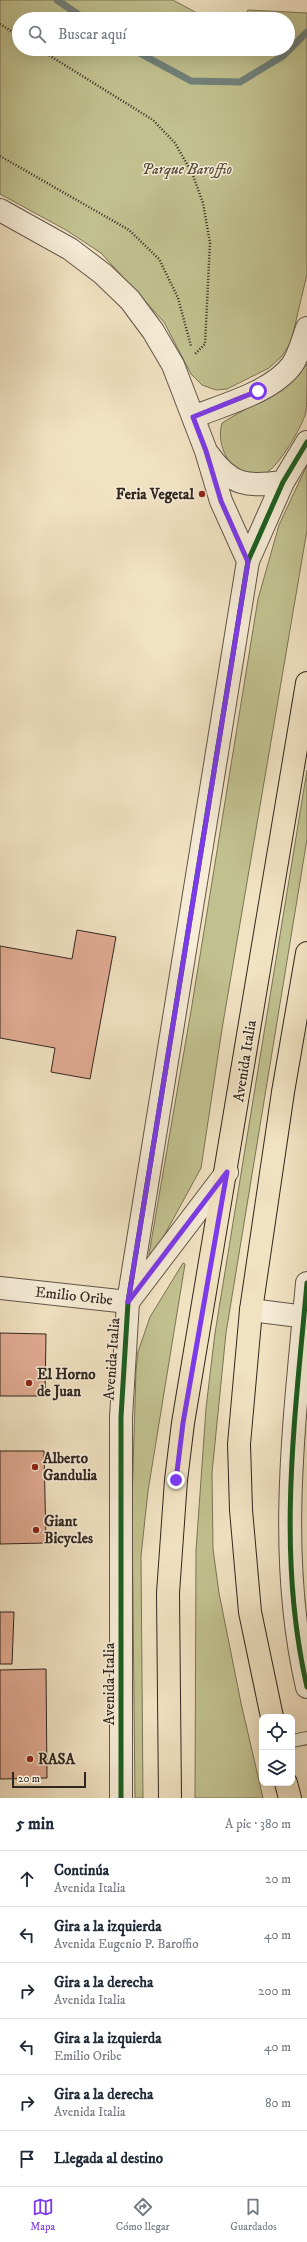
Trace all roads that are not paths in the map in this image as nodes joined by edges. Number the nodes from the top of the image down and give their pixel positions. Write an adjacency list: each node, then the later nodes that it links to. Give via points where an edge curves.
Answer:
1 (0, 210): 3 (street, via 70,249 103,274 130,300 173,364)
2 (307, 328): 3 (street, via 292,364 280,376 258,391)
3 (193, 417): 5 (street)
4 (307, 442): 6 (street, Avenida Italia)
5 (206, 451): 6 (street, via 220,470 233,480 257,486); 7 (street, via 221,501)
6 (283, 482): 7 (street, Avenida Italia)
7 (248, 562): 13 (street, Avenida Italia)
8 (307, 683): 10 (main road, Avenida Italia)
9 (307, 953): 14 (main road, via 283,1092)
10 (227, 1172): 13 (street, Emilio Oribe); 22 (main road, Avenida Italia, via 183,1423 176,1480 168,1593)
11 (307, 1282): 15 (street)
12 (0, 1288): 13 (street, Emilio Oribe)
13 (128, 1302): 21 (street, Avenida Italia, via 121,1417)
14 (251, 1310): 15 (street); 17 (main road, via 239,1444 241,1510 250,1612)
15 (306, 1317): 16 (street, via 289,1491 291,1586 298,1647)
16 (307, 1687)
17 (271, 1714)
18 (307, 1738): 19 (lane)
19 (295, 1740)
20 (287, 1786): 23 (main road)
21 (121, 1798)
22 (170, 1798)
23 (290, 1798)

